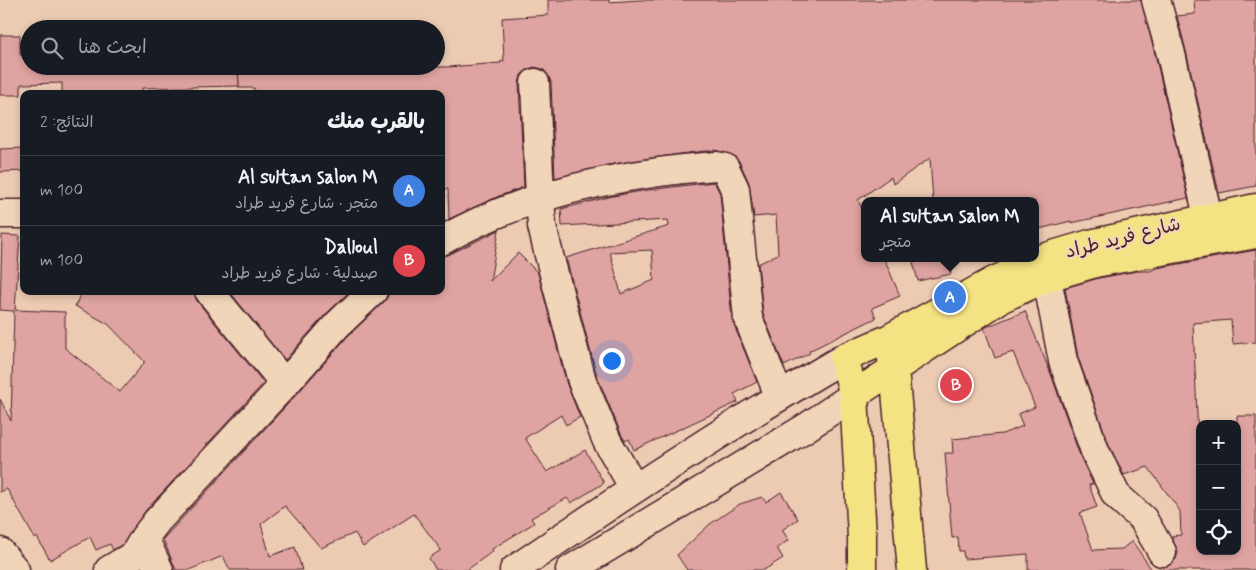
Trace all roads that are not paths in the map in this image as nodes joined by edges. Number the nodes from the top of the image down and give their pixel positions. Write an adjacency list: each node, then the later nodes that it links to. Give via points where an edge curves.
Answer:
1 (1156, 0): 7 (street)
2 (535, 83): 3 (street)
3 (540, 198): 9 (street, via 500,211); 18 (street, via 646,174 716,166 725,168 735,189 748,318); 19 (street, via 542,226 582,382 607,441)
4 (1256, 208): 7 (main road, شارع فريد طراد)
5 (0, 214): 6 (street)
6 (20, 214)
7 (1208, 217): 10 (main road, شارع فريد طراد, via 1090,244)
8 (1256, 234): 10 (main road, شارع فريد طراد, via 1096,262)
9 (445, 238)
10 (1046, 267): 13 (main road, شارع فريد طراد, via 992,282); 15 (main road, شارع فريد طراد); 22 (street, via 1063,361 1095,451 1116,495 1143,520)
11 (211, 295): 16 (street)
12 (369, 295): 16 (street, via 337,325)
13 (888, 339): 14 (main road, شارع فريد طراد); 15 (main road)
14 (844, 358): 17 (main road); 18 (street)
15 (894, 369): 17 (main road, شارع فريد طراد); 29 (main road)
16 (285, 384): 20 (street, via 168,508)
17 (854, 395): 27 (street, via 807,427); 28 (main road)
18 (778, 396): 19 (street)
19 (634, 488): 26 (street)
20 (144, 538): 24 (street, via 134,555); 25 (street)
21 (0, 552): 23 (street)
22 (1162, 552)
23 (14, 570)
24 (109, 570)
25 (159, 570)
26 (514, 570)
27 (570, 570)
28 (862, 570)
29 (912, 570)

